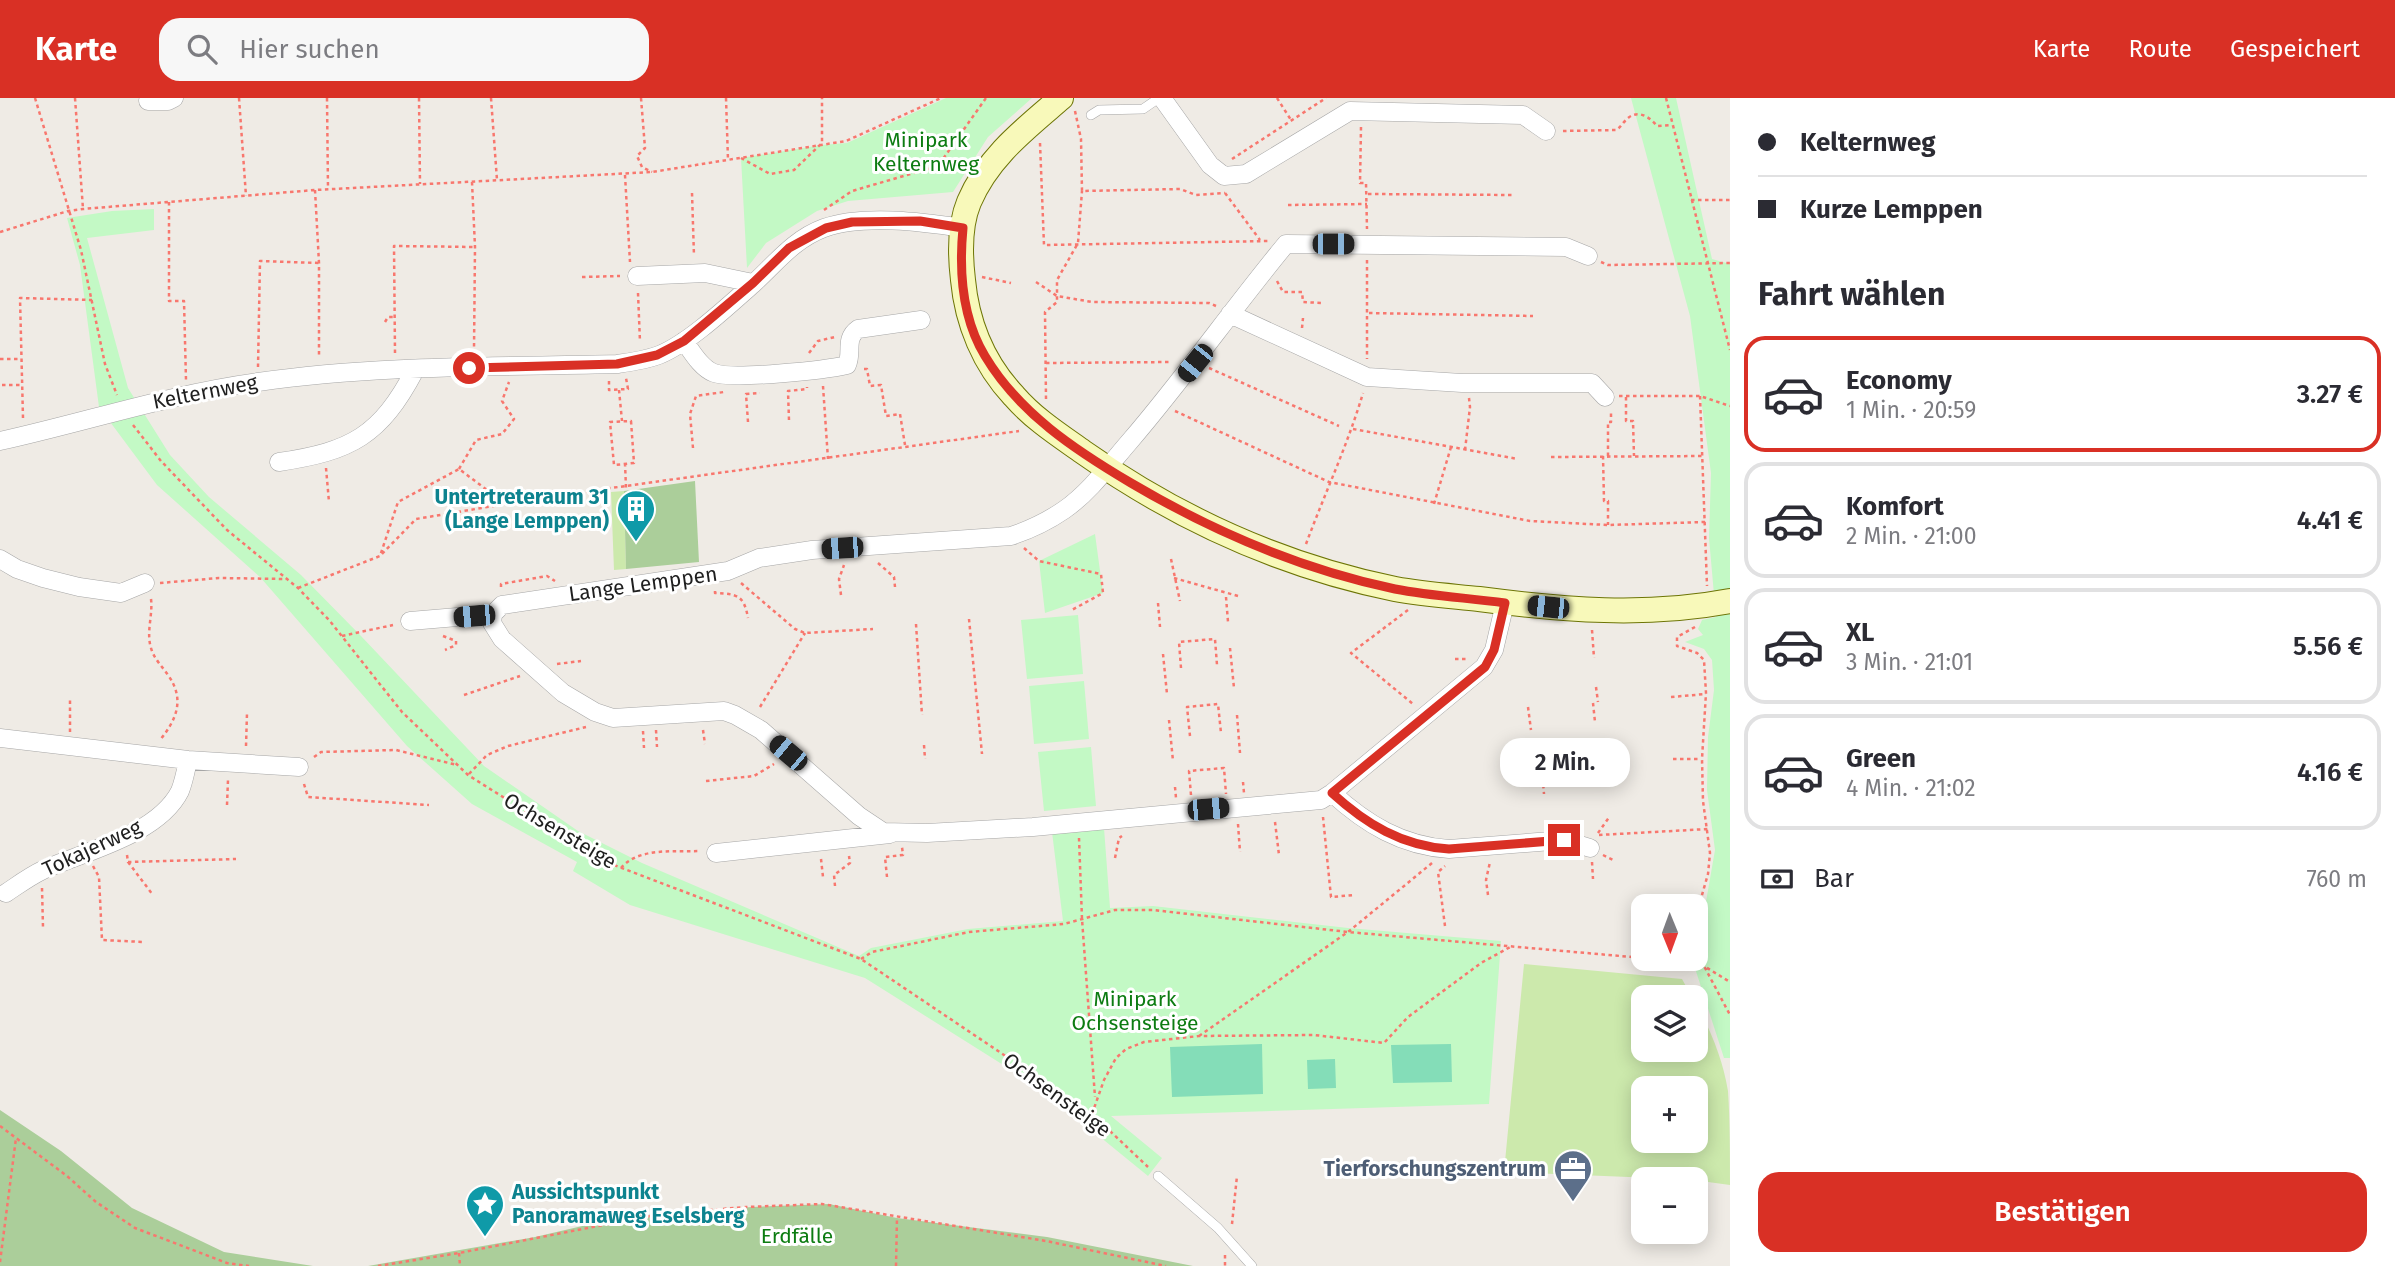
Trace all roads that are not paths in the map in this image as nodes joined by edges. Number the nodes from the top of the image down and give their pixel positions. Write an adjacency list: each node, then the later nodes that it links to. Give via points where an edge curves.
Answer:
1 (174, 98): 3 (street)
2 (1161, 98): 5 (lane, via 1143,109 1099,110); 6 (street, via 1224,176 1246,174 1350,111 1523,115)
3 (148, 101)
4 (1068, 102): 7 (street, via 1039,116 1002,150 969,202)
5 (1091, 115)
6 (1546, 131)
7 (963, 228): 10 (street, Kelternweg, via 920,221 852,222 826,228 789,248); 18 (street, via 962,272 968,309 984,355 1012,395 1047,427)
8 (1588, 256): 11 (street, Lange Lemppen, via 1566,247 1286,244)
9 (634, 276): 10 (street, via 705,273)
10 (753, 283): 13 (street, Kelternweg)
11 (1230, 314): 15 (street, via 1367,377 1592,383); 18 (street, Lange Lemppen)
12 (921, 320): 13 (street, via 866,326 852,334 847,365 806,370 715,373)
13 (684, 341): 14 (street, Kelternweg, via 657,355 617,364)
14 (415, 370): 16 (street, Kelternweg, via 319,375 190,393); 17 (street, via 392,409 361,438 324,454)
15 (1608, 403)
16 (0, 441)
17 (279, 462)
18 (1107, 468): 21 (street, via 1180,512 1299,563 1395,589); 23 (street, Lange Lemppen, via 1064,510 1011,536 778,555 728,571 502,605)
19 (0, 559): 20 (street, via 17,569 79,587 121,593)
20 (145, 583)
21 (1505, 603): 22 (street, via 1591,611); 28 (street, via 1494,650 1485,667)
22 (1719, 603)
23 (493, 614): 24 (street, Lange Lemppen); 29 (street, via 492,623 502,639 580,704 613,718 724,711 735,715 761,730 859,816 883,832)
24 (410, 621)
25 (0, 738): 26 (street)
26 (188, 760): 27 (street); 32 (street, Tokajerweg, via 175,798 152,820 124,838 42,871)
27 (299, 767)
28 (1332, 793): 29 (street, via 1311,802); 30 (street, via 1354,813 1396,838 1434,848 1564,840)
29 (897, 833): 31 (street)
30 (1590, 848)
31 (716, 853)
32 (6, 893)
33 (1158, 1176): 34 (lane, via 1219,1228)
34 (1252, 1265)

